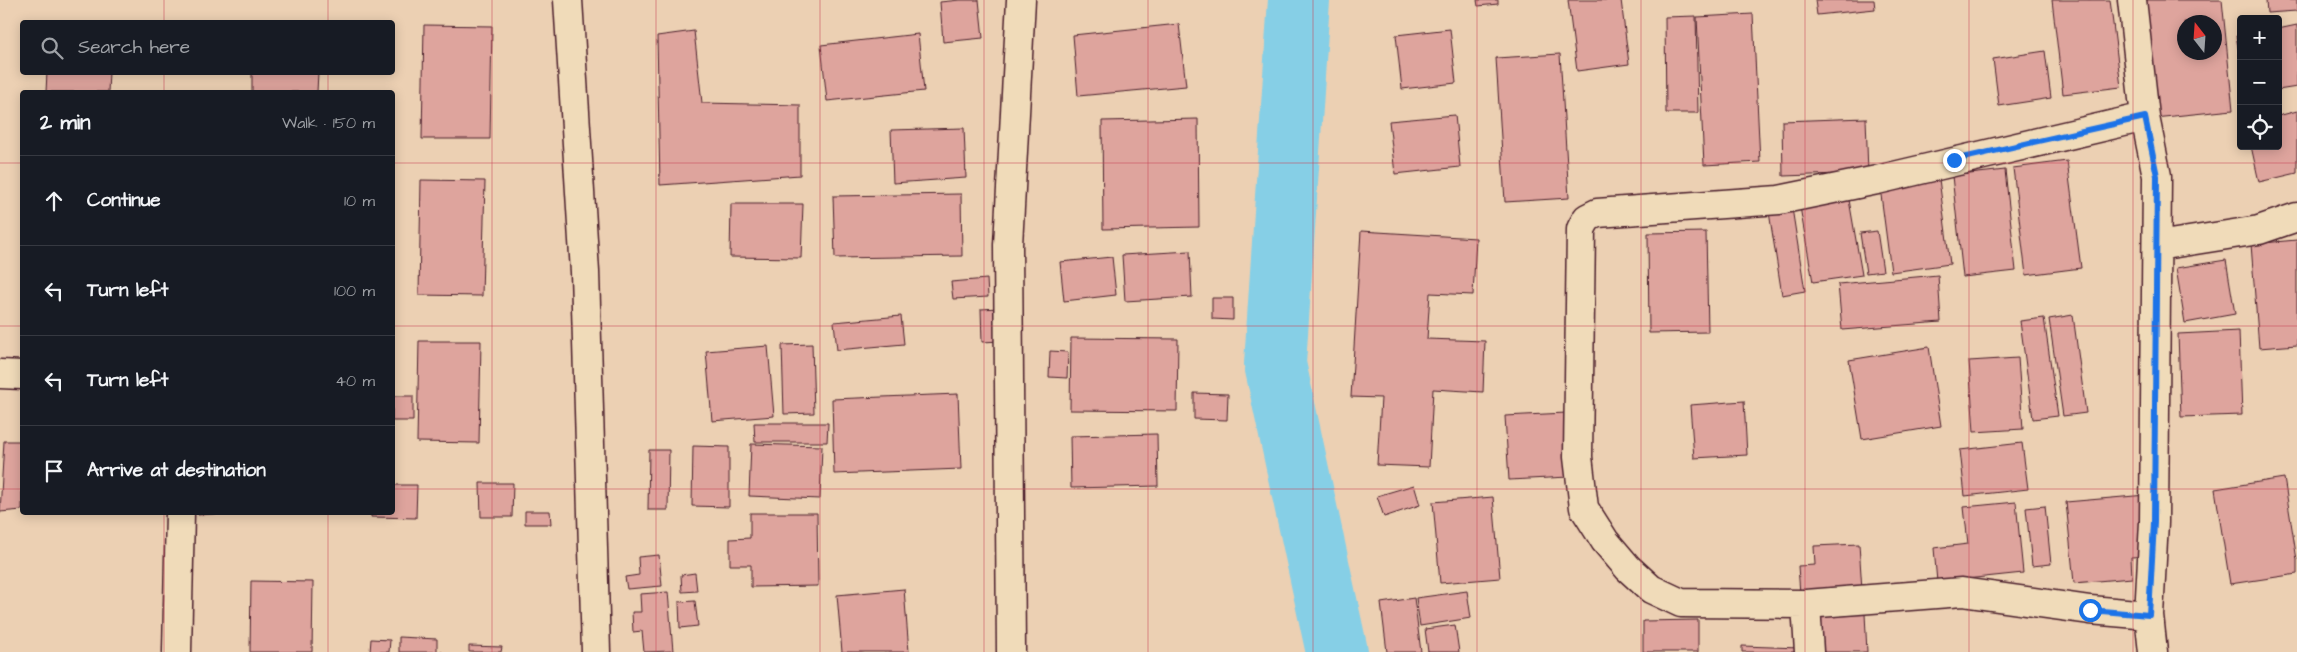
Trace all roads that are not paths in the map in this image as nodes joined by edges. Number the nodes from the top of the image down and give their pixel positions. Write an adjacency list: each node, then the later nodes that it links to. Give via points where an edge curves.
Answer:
1 (568, 0): 13 (street, via 585,272)
2 (1021, 0): 14 (street, via 1008,244)
3 (2132, 0): 4 (street)
4 (2145, 117): 6 (street, via 2157,176); 10 (street, via 1779,200 1597,213 1587,218 1581,229 1578,457 1584,508 1605,541 1628,568 1652,589 1681,603)
5 (2297, 216): 6 (street, via 2259,230)
6 (2157, 246): 11 (street, via 2154,522)
7 (0, 374): 8 (street)
8 (20, 375)
9 (180, 515): 12 (street)
10 (1806, 604): 11 (street, via 1962,592); 15 (street)
11 (2149, 615): 16 (street)
12 (177, 652)
13 (596, 652)
14 (1011, 652)
15 (1809, 652)
16 (2153, 652)

